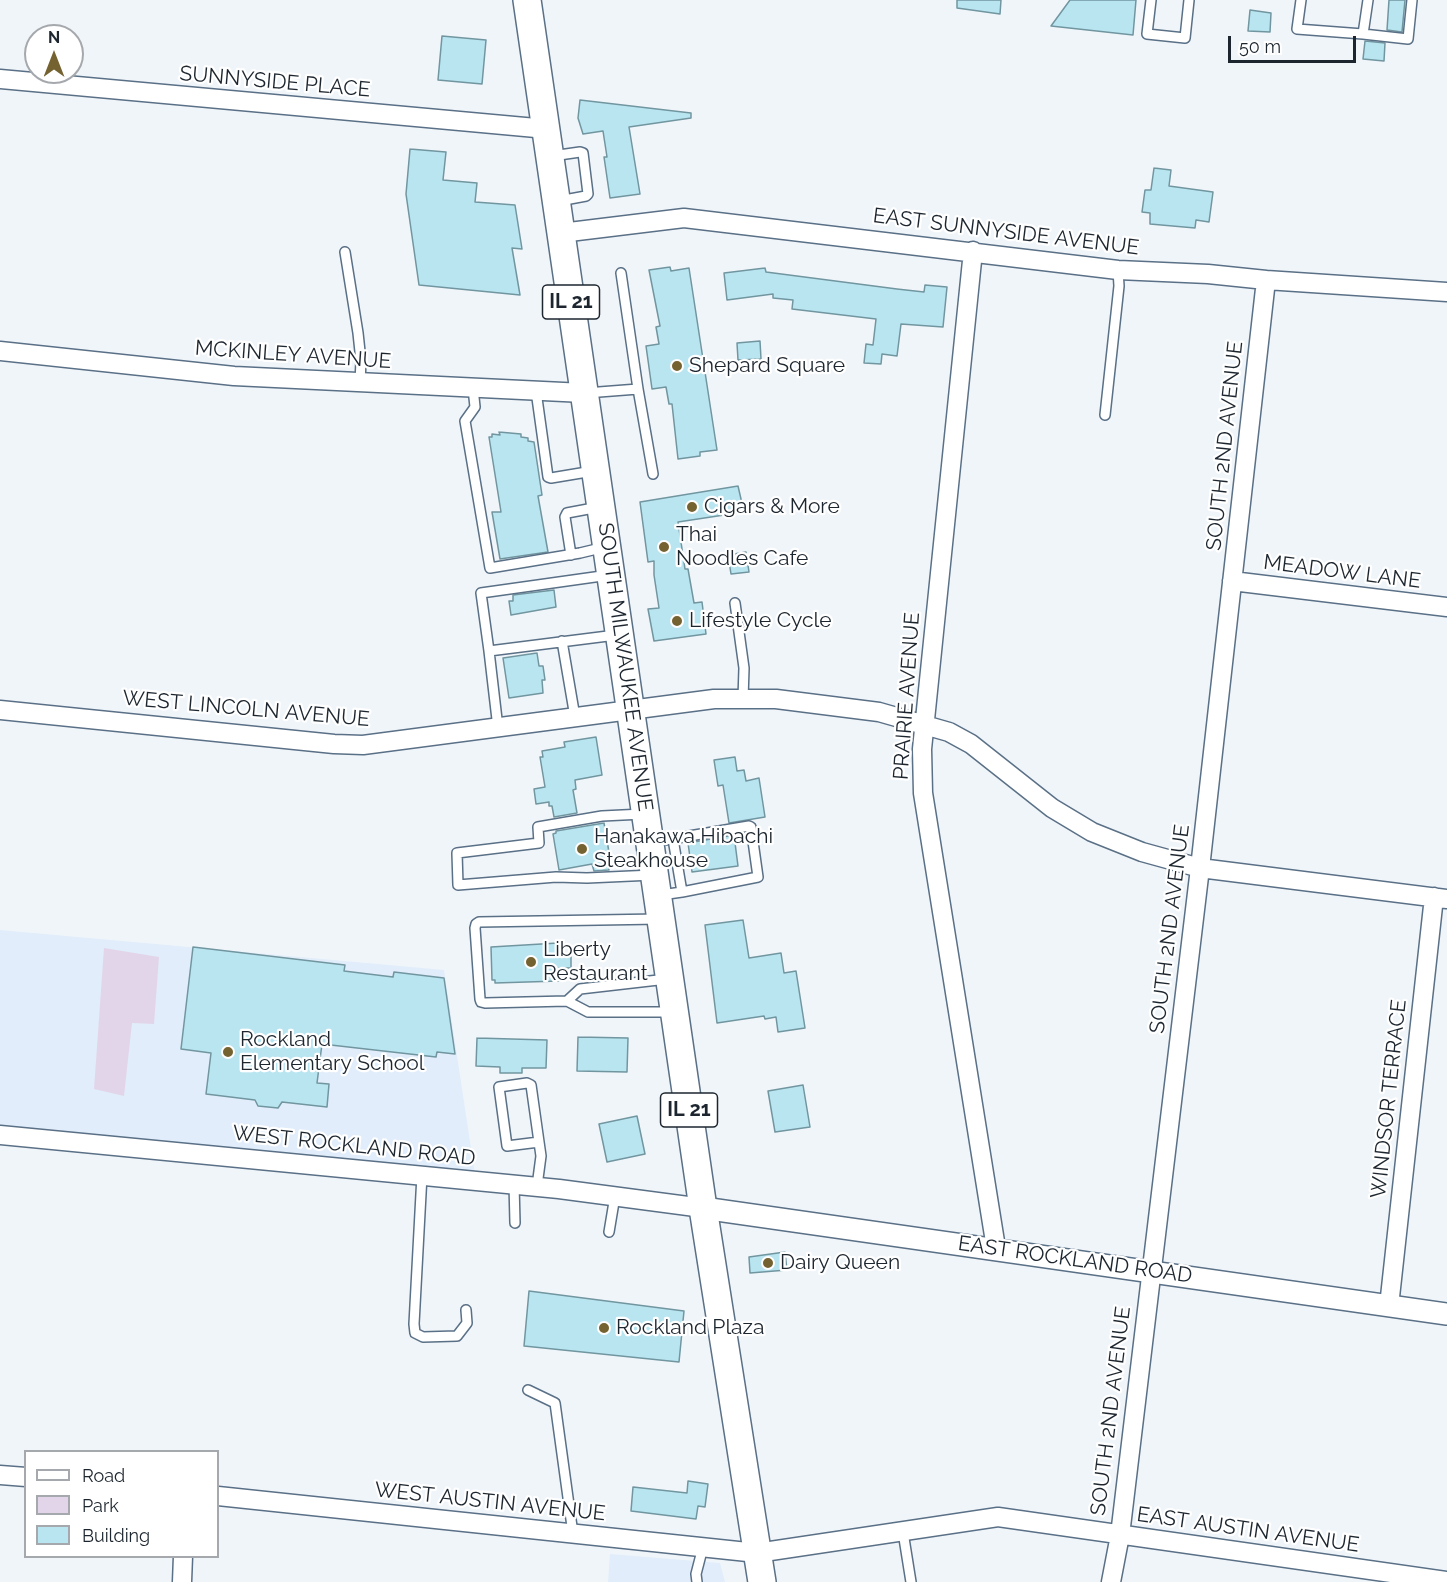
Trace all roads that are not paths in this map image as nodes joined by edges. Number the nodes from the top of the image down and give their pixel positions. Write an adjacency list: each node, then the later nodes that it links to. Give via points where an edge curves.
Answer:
1 (527, 0): 9 (main road, SOUTH MILWAUKEE AVENUE / IL 21)
2 (1151, 0): 3 (lane, via 1147,34 1185,38)
3 (1189, 0)
4 (1301, 0): 7 (lane, via 1298,29)
5 (1368, 0): 7 (lane)
6 (1412, 0): 7 (lane, via 1408,39)
7 (1363, 34)
8 (0, 79): 9 (street, SUNNYSIDE PLACE)
9 (547, 129): 10 (main road, SOUTH MILWAUKEE AVENUE / IL 21)
10 (561, 233): 12 (street, EAST SUNNYSIDE AVENUE, via 684,218); 22 (main road, SOUTH MILWAUKEE AVENUE / IL 21)
11 (345, 252): 18 (lane, via 358,333)
12 (973, 252): 13 (street, EAST SUNNYSIDE AVENUE); 40 (street, PRAIRIE AVENUE)
13 (1118, 270): 15 (street, EAST SUNNYSIDE AVENUE); 23 (lane)
14 (621, 273): 20 (lane)
15 (1266, 280): 16 (street, EAST SUNNYSIDE AVENUE); 30 (street, SOUTH 2ND AVENUE)
16 (1447, 292)
17 (0, 351): 18 (street, MCKINLEY AVENUE, via 234,376)
18 (360, 382): 19 (street, MCKINLEY AVENUE)
19 (473, 388): 21 (street, MCKINLEY AVENUE); 28 (lane, via 475,407 465,421 489,567)
20 (638, 388): 22 (lane); 25 (lane)
21 (536, 391): 22 (street, MCKINLEY AVENUE); 24 (lane, via 548,477)
22 (584, 393): 24 (main road, SOUTH MILWAUKEE AVENUE / IL 21)
23 (1105, 415)
24 (596, 471): 26 (main road, SOUTH MILWAUKEE AVENUE / IL 21)
25 (653, 474)
26 (601, 507): 27 (main road, SOUTH MILWAUKEE AVENUE / IL 21); 28 (lane, via 567,513)
27 (607, 546): 28 (lane); 29 (main road, SOUTH MILWAUKEE AVENUE / IL 21)
28 (571, 555)
29 (611, 574): 33 (main road, SOUTH MILWAUKEE AVENUE / IL 21); 35 (lane, via 481,593)
30 (1232, 581): 32 (street, MEADOW LANE); 44 (street, SOUTH 2ND AVENUE)
31 (735, 603): 36 (lane, via 744,668)
32 (1447, 607)
33 (620, 634): 34 (lane); 38 (main road, SOUTH MILWAUKEE AVENUE / IL 21)
34 (562, 641): 35 (lane); 39 (lane)
35 (489, 651): 41 (lane)
36 (743, 699): 38 (street, WEST LINCOLN AVENUE); 40 (street, WEST LINCOLN AVENUE, via 776,699 879,712)
37 (0, 710): 41 (street, WEST LINCOLN AVENUE, via 334,744 363,745)
38 (631, 710): 39 (street, WEST LINCOLN AVENUE); 42 (main road, SOUTH MILWAUKEE AVENUE / IL 21)
39 (575, 717): 41 (street, WEST LINCOLN AVENUE)
40 (924, 725): 44 (street, WEST LINCOLN AVENUE, via 971,744 1052,808 1092,832 1142,852); 59 (street, PRAIRIE AVENUE, via 923,793)
41 (498, 728)
42 (646, 814): 43 (main road, SOUTH MILWAUKEE AVENUE / IL 21); 45 (lane, via 602,816 538,827 539,843 457,853 458,885 587,878)
43 (662, 840): 45 (main road, SOUTH MILWAUKEE AVENUE / IL 21); 45 (lane, via 750,826 759,874 756,878)
44 (1200, 868): 46 (street, WEST LINCOLN AVENUE); 60 (street, SOUTH 2ND AVENUE)
45 (664, 895): 47 (main road, SOUTH MILWAUKEE AVENUE / IL 21); 48 (lane, via 476,924 481,1002)
46 (1441, 898): 61 (street, WINDSOR TERRACE)
47 (670, 979): 48 (lane, via 580,989); 49 (main road, SOUTH MILWAUKEE AVENUE / IL 21)
48 (567, 1001): 49 (lane, via 588,1012)
49 (675, 1012): 56 (main road, SOUTH MILWAUKEE AVENUE / IL 21)
50 (0, 1134): 52 (street, WEST ROCKLAND ROAD)
51 (539, 1142): 51 (lane, via 510,1147 506,1144 499,1087 531,1085); 54 (lane)
52 (422, 1175): 53 (street, WEST ROCKLAND ROAD); 62 (lane, via 415,1334 423,1338 457,1336 467,1323)
53 (514, 1184): 54 (street, WEST ROCKLAND ROAD); 57 (lane)
54 (537, 1186): 55 (street, WEST ROCKLAND ROAD)
55 (615, 1196): 56 (street, WEST ROCKLAND ROAD); 58 (lane)
56 (703, 1208): 59 (street, EAST ROCKLAND ROAD); 72 (main road, SOUTH MILWAUKEE AVENUE / IL 21)
57 (515, 1224)
58 (609, 1232)
59 (996, 1248): 60 (street, EAST ROCKLAND ROAD)
60 (1150, 1270): 61 (street, EAST ROCKLAND ROAD); 70 (street, SOUTH 2ND AVENUE)
61 (1389, 1306): 63 (street, EAST ROCKLAND ROAD)
62 (466, 1310)
63 (1447, 1314)
64 (528, 1390): 69 (lane, via 555,1403)
65 (0, 1475): 66 (street)
66 (24, 1477)
67 (219, 1496): 69 (street, WEST AUSTIN AVENUE)
68 (903, 1532): 70 (street, EAST AUSTIN AVENUE, via 998,1517); 72 (street, EAST AUSTIN AVENUE); 78 (lane)
69 (573, 1534): 71 (street, WEST AUSTIN AVENUE)
70 (1120, 1535): 74 (street, EAST AUSTIN AVENUE); 79 (street, SOUTH 2ND AVENUE)
71 (702, 1547): 72 (street, WEST AUSTIN AVENUE); 76 (lane)
72 (757, 1553): 77 (main road, SOUTH MILWAUKEE AVENUE / IL 21)
73 (183, 1558): 75 (street)
74 (1447, 1581)
75 (182, 1582)
76 (697, 1582)
77 (762, 1582)
78 (911, 1582)
79 (1111, 1582)

